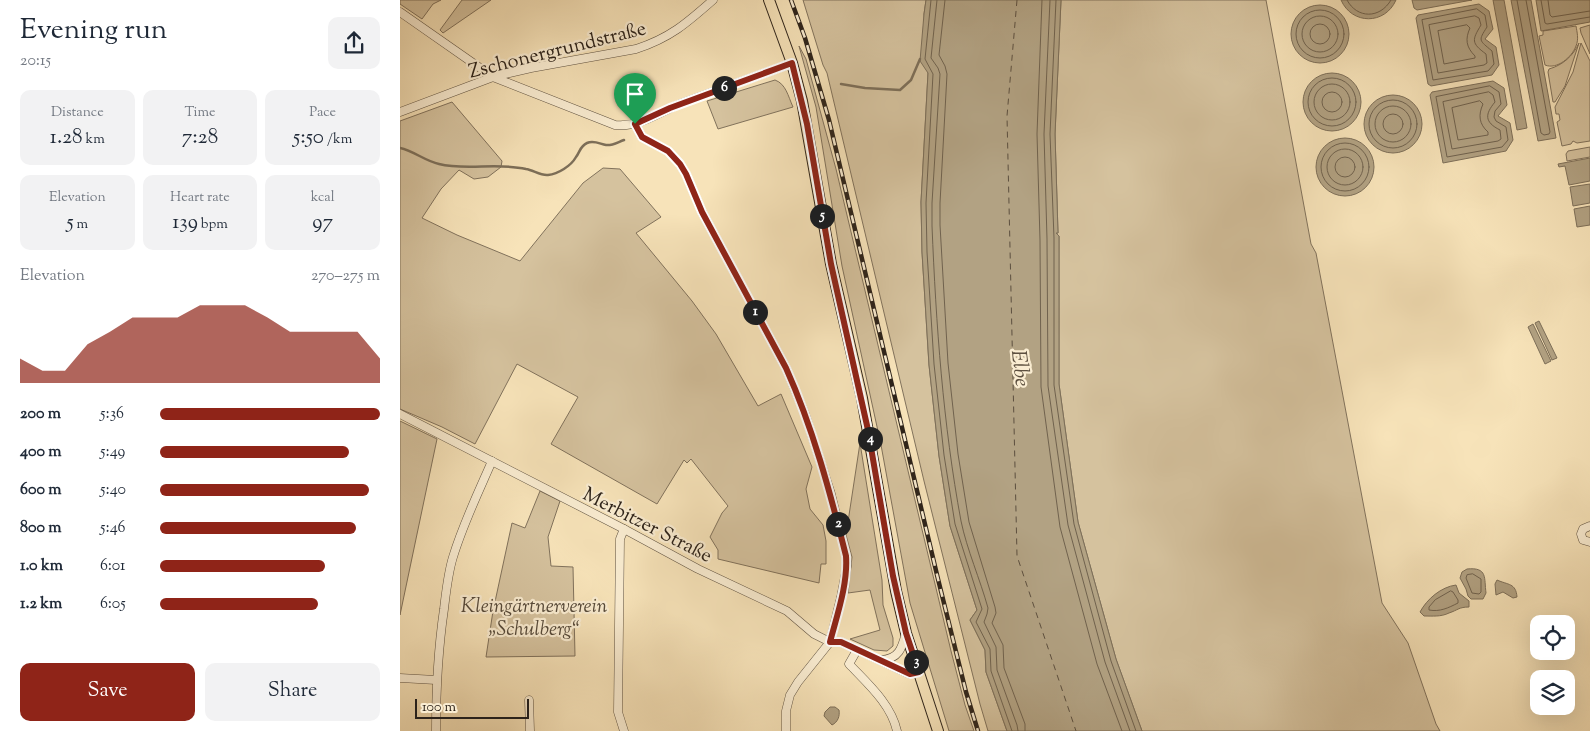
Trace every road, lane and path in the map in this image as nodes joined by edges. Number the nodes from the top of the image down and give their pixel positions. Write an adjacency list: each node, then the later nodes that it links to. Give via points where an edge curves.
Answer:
1 (713, 0): 5 (street, Zschonergrundstraße, via 683,26 652,44)
2 (769, 0): 4 (main road)
3 (400, 12): 5 (street)
4 (792, 63): 7 (street); 13 (main road, via 807,124 831,264 862,398 891,567)
5 (492, 77): 6 (street, Zschonergrundstraße); 7 (street, via 615,125)
6 (400, 112)
7 (635, 124): 14 (street, via 642,137 675,157 686,174 702,212 798,395 831,494 846,556 847,566)
8 (400, 414): 9 (street, Merbitzer Straße)
9 (492, 462): 11 (street, Merbitzer Straße); 19 (street, via 463,527 453,559)
10 (1590, 526): 12 (street, via 1581,534 1583,540)
11 (624, 529): 14 (street, Merbitzer Straße, via 787,611 814,634); 23 (street, via 620,539 618,712)
12 (1590, 542)
13 (906, 633): 16 (street, via 896,655); 17 (main road)
14 (830, 642): 15 (street, Merbitzer Straße, via 841,642); 24 (street, via 790,695)
15 (857, 650): 16 (street, Merbitzer Straße); 25 (street, via 850,664 884,703 894,718)
16 (879, 660): 17 (street, Merbitzer Straße, via 910,674)
17 (919, 672): 26 (main road)
18 (400, 678): 19 (street)
19 (436, 680): 21 (street)
20 (529, 700): 22 (street)
21 (436, 731)
22 (530, 731)
23 (624, 731)
24 (786, 731)
25 (897, 731)
26 (938, 731)

